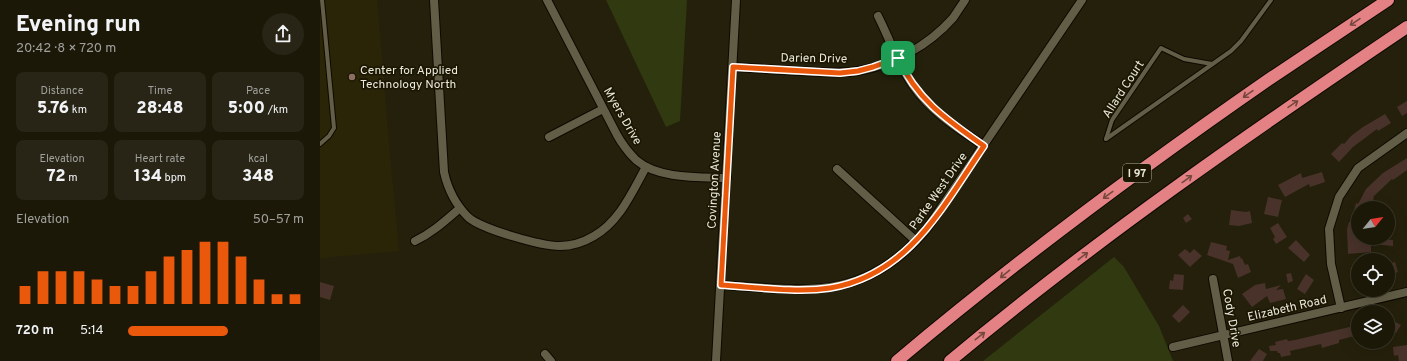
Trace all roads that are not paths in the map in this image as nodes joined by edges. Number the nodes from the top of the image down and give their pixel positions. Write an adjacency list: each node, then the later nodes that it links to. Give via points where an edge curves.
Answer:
1 (322, 0): 17 (lane, via 334,128)
2 (434, 0): 22 (street, via 444,172 447,186)
3 (546, 0): 14 (street, Myers Drive)
4 (736, 0): 13 (street, Covington Avenue)
5 (965, 0): 11 (street, Darien Drive, via 953,17 932,37)
6 (1082, 0): 18 (street, Parke West Drive)
7 (1271, 0): 12 (lane, Allard Court, via 1241,41)
8 (1388, 0): 34 (highway, I 97, one-way to 34, via 1269,79 1101,200)
9 (878, 16): 11 (street)
10 (1407, 27): 35 (highway, one-way to 10, via 1197,171)
11 (898, 58): 13 (street, Darien Drive, via 858,71 840,73); 18 (street, via 912,84 936,111)
12 (1213, 64): 12 (lane, Allard Court, via 1184,59 1161,48 1112,120 1106,139)
13 (733, 67): 21 (street, Covington Avenue)
14 (603, 109): 16 (street); 19 (street, Myers Drive, via 626,149)
15 (1407, 133): 28 (street, via 1358,168 1339,197 1329,229 1331,264)
16 (549, 137)
17 (320, 144)
18 (984, 146): 24 (street, Parke West Drive)
19 (646, 167): 21 (street, Myers Drive, via 657,172 690,177); 22 (street, via 612,222 593,237 578,244 549,245 495,231 469,218)
20 (837, 169): 24 (street)
21 (727, 178): 26 (street, Covington Avenue)
22 (460, 208): 23 (street, via 427,236)
23 (415, 241)
24 (916, 241): 26 (street, Parke West Drive, via 891,263 861,280 846,285 811,290)
25 (1213, 279): 29 (street, Cody Drive)
26 (721, 285): 33 (street, Covington Avenue)
27 (1407, 292): 28 (street, Elizabeth Road)
28 (1341, 308): 29 (street, Elizabeth Road)
29 (1222, 334): 30 (street, Elizabeth Road); 36 (street, Cody Drive)
30 (1173, 347)
31 (545, 354): 32 (street)
32 (551, 361)
33 (716, 361)
34 (897, 361)
35 (950, 361)
36 (1228, 361)

